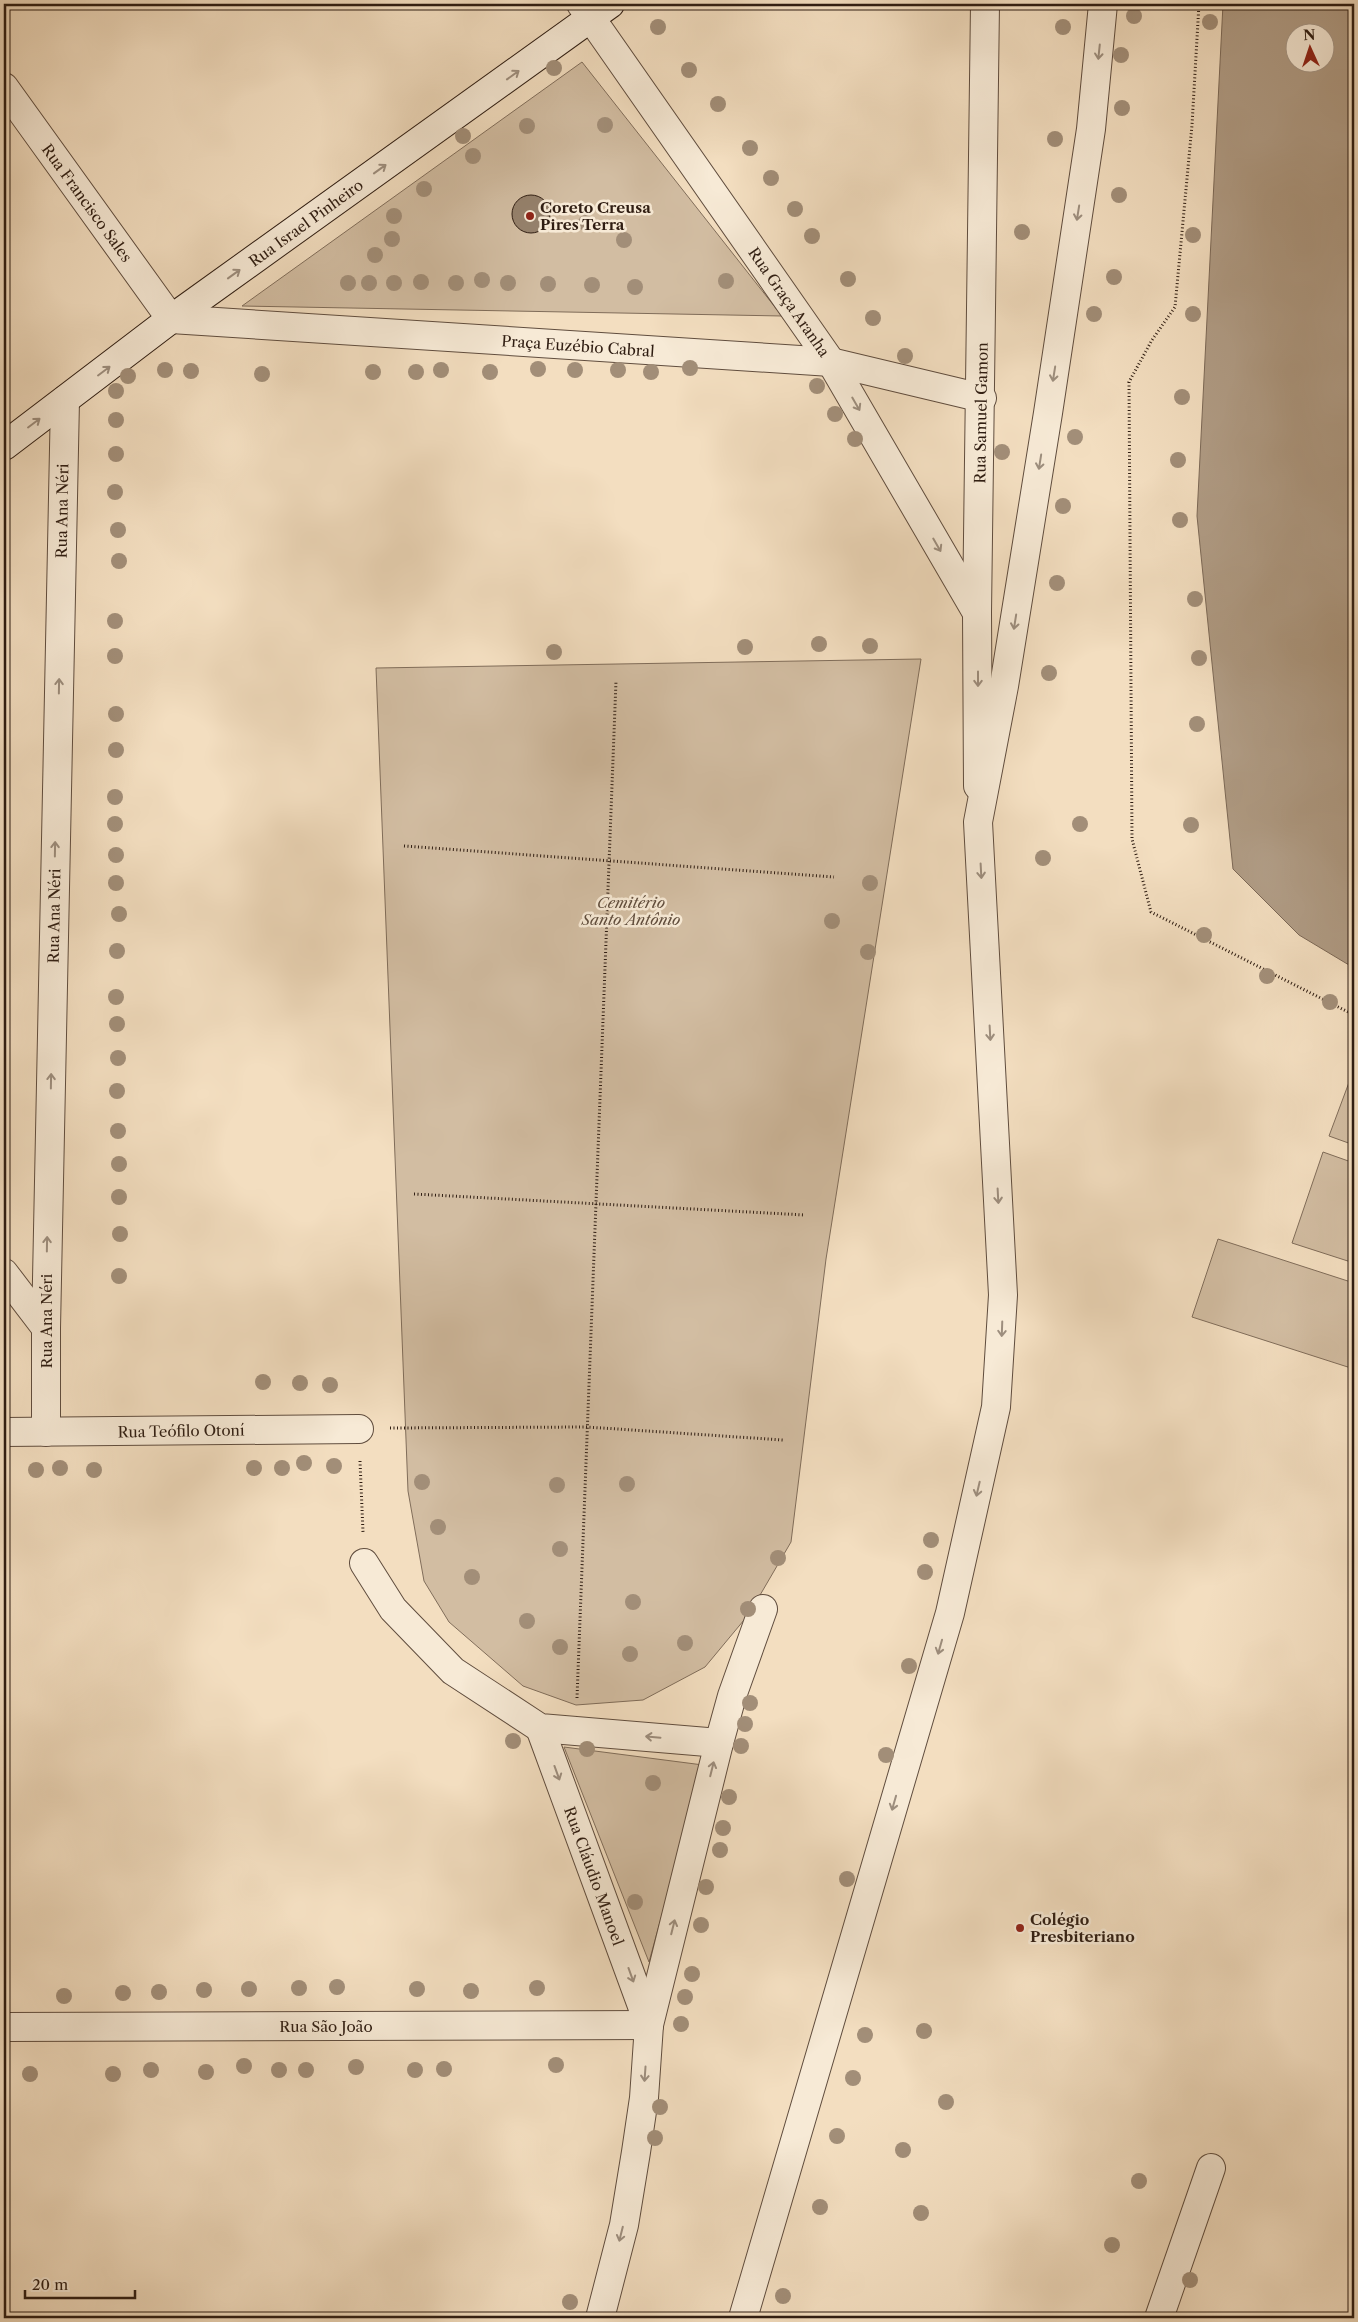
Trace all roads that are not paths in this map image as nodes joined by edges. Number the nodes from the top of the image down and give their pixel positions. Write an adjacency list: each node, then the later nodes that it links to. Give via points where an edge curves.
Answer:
1 (986, 4): 7 (street, Rua Samuel Gamon, via 982,114)
2 (1103, 4): 11 (street, one-way to 11, via 1091,130 1051,394 1004,686)
3 (594, 9): 5 (street, Rua Israel Pinheiro, one-way to 3); 6 (street, Rua Graça Aranha)
4 (4, 87): 5 (street, Rua Francisco Sales)
5 (171, 319): 6 (street, Praça Euzébio Cabral); 8 (street, Rua Israel Pinheiro, one-way to 5)
6 (831, 362): 7 (street, Praça Euzébio Cabral); 10 (street, Rua Graça Aranha, one-way to 10)
7 (982, 398): 10 (street, Rua Samuel Gamon)
8 (65, 400): 9 (street, Rua Israel Pinheiro, one-way to 8); 13 (street, Rua Ana Néri, one-way to 8)
9 (4, 446)
10 (977, 613): 11 (street, Rua Samuel Gamon, one-way to 11)
11 (978, 822): 25 (street, one-way to 25, via 1003,1295 996,1407 950,1613)
12 (4, 1273): 13 (street)
13 (46, 1328): 16 (street, Rua Ana Néri)
14 (359, 1429): 16 (street, Rua Teófilo Otoní)
15 (4, 1432): 16 (street, Rua Teófilo Otoní)
16 (46, 1432)
17 (364, 1563): 19 (street, via 393,1609 454,1671)
18 (763, 1609): 20 (street, Rua Cláudio Manoel)
19 (540, 1728): 20 (street, one-way to 19); 21 (street, Rua Cláudio Manoel, one-way to 21)
20 (718, 1743): 21 (street, Rua Cláudio Manoel, one-way to 20)
21 (649, 2025): 22 (street, Rua São João); 24 (street, Rua Cláudio Manoel, one-way to 24, via 644,2098 635,2161 624,2225)
22 (4, 2027)
23 (1211, 2168): 26 (street)
24 (600, 2318)
25 (743, 2318)
26 (1159, 2318)

